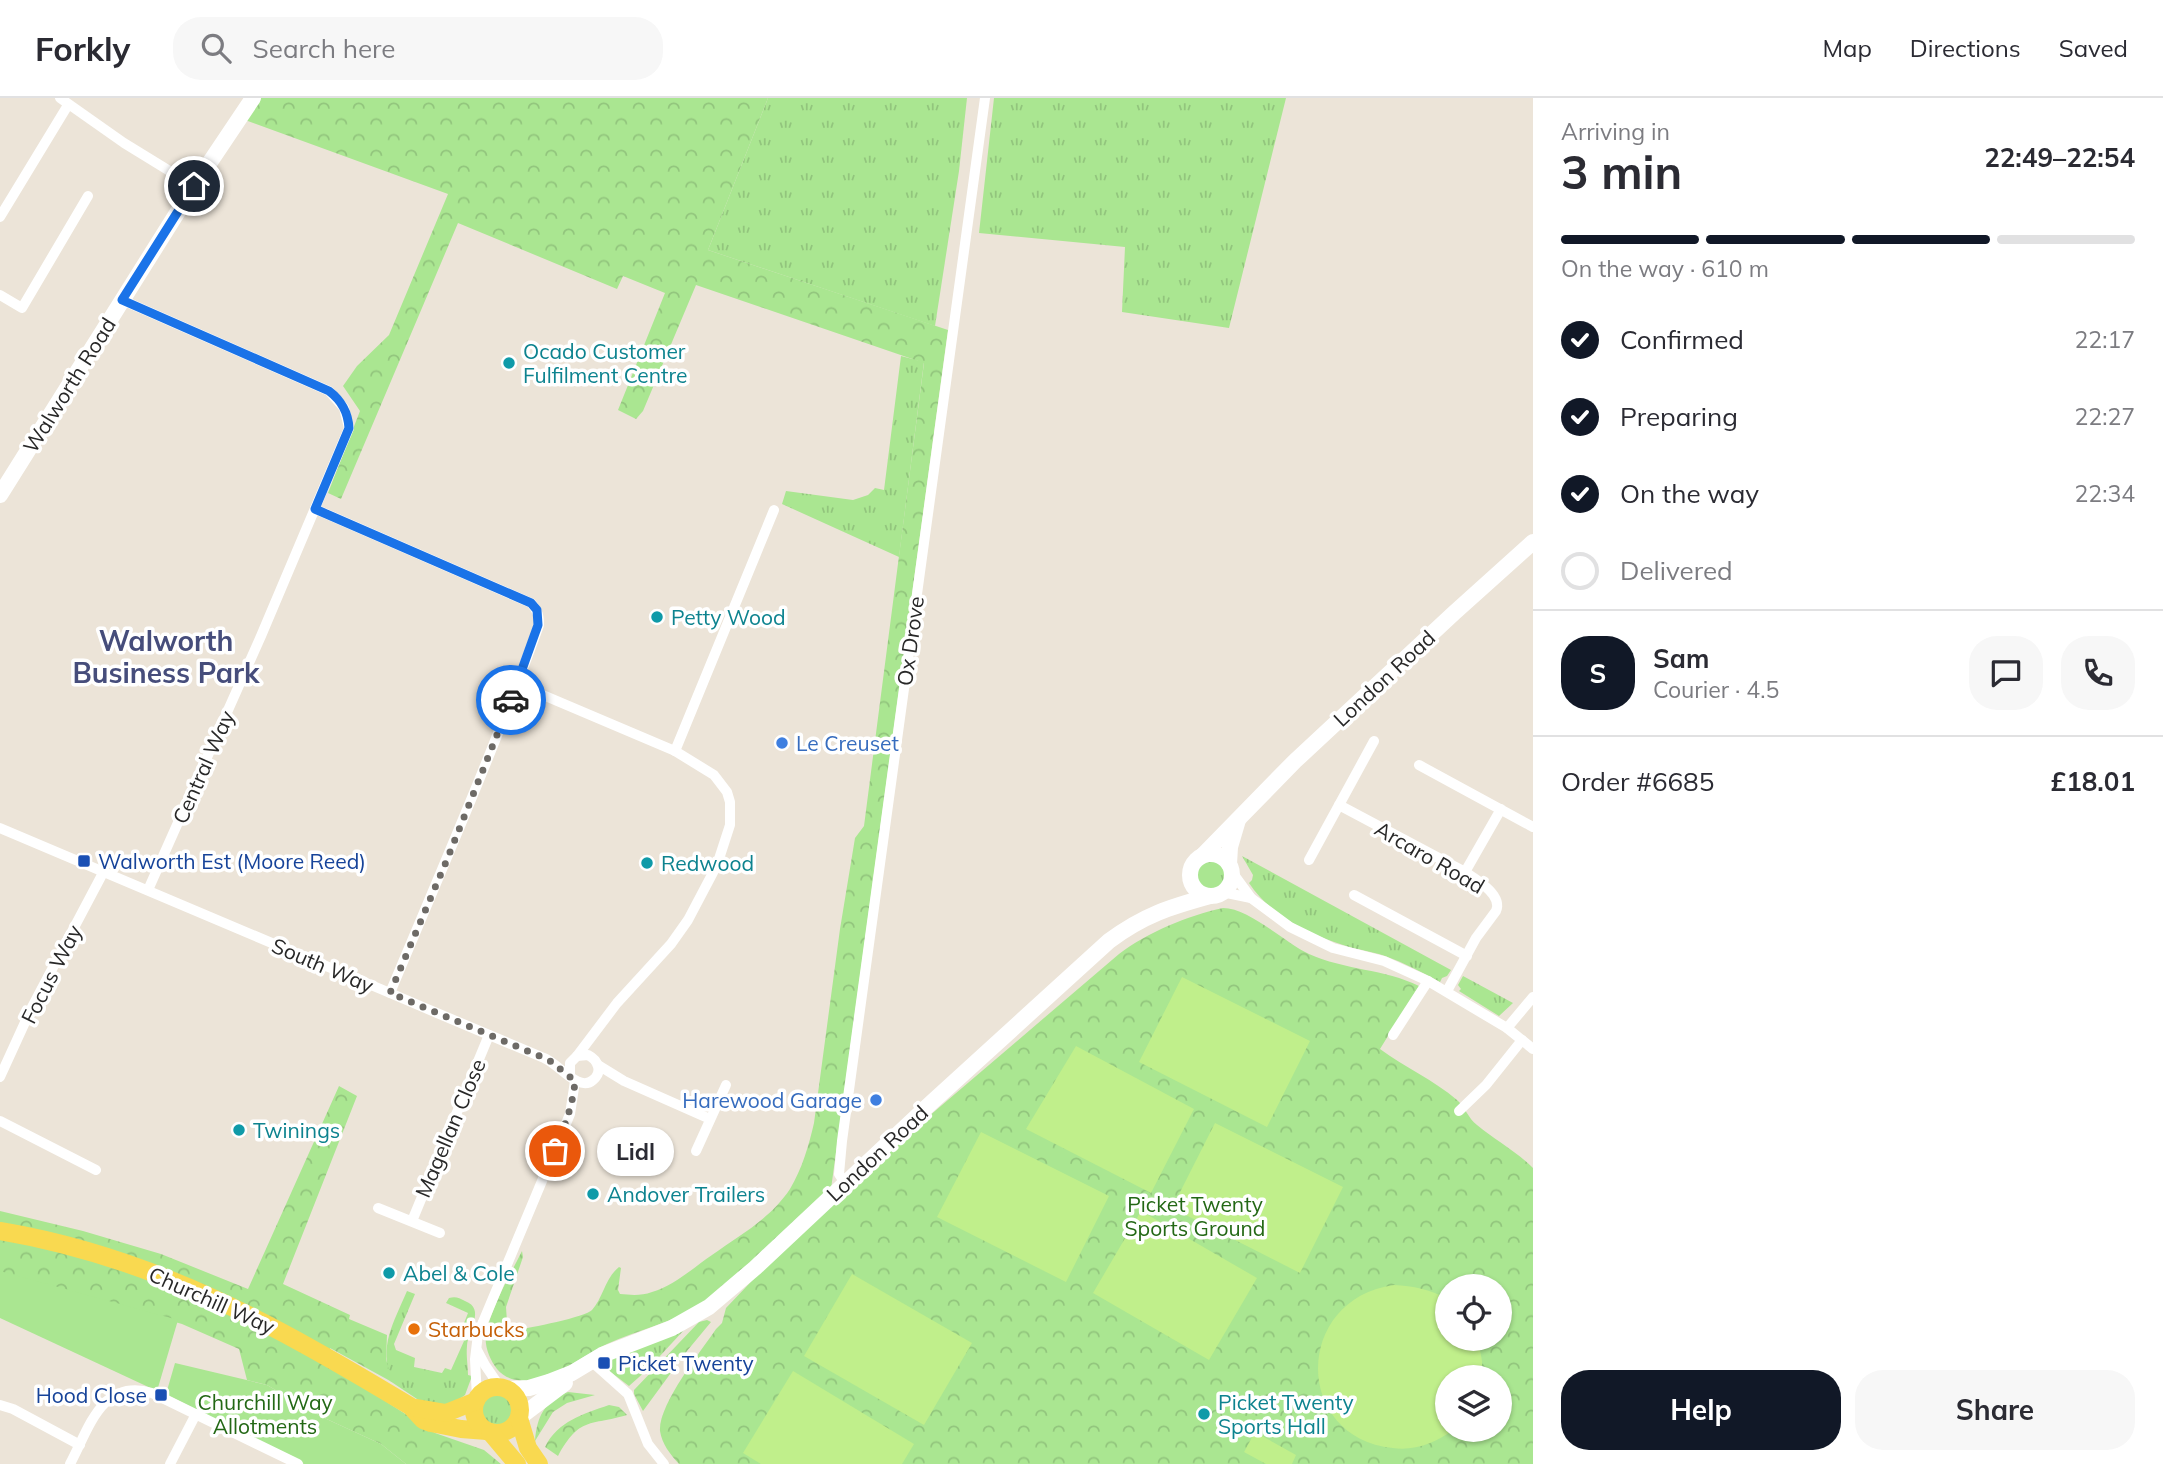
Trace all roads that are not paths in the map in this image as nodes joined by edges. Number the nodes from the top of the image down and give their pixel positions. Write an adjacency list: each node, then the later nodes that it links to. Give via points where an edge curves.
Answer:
1 (253, 98): 4 (main road, Walworth Road)
2 (985, 98): 58 (street, Ox Drove, via 844,1127 839,1174)
3 (64, 102): 4 (street); 6 (street)
4 (194, 186): 8 (main road, Walworth Road)
5 (88, 196): 7 (street, via 22,308)
6 (0, 217)
7 (0, 295)
8 (122, 300): 9 (main road, Walworth Road); 10 (street, Central Way, via 337,397 349,428)
9 (0, 495)
10 (315, 509): 13 (street, South Way, via 531,603 537,610 538,625); 28 (street, Central Way)
11 (774, 510): 15 (street)
12 (1533, 542): 19 (main road, London Road)
13 (517, 684): 15 (street); 36 (street, South Way)
14 (1374, 741): 17 (street)
15 (675, 751): 39 (street, via 713,775 727,792 732,814 727,836 707,885 675,939)
16 (1419, 765): 18 (street)
17 (1339, 805): 23 (street); 26 (street, Arcaro Road)
18 (1501, 809): 20 (street); 26 (street)
19 (1239, 818): 22 (main road, London Road); 24 (main road, via 1230,846)
20 (1533, 827)
21 (0, 828): 25 (street, South Way)
22 (1203, 855): 24 (main road, via 1221,856); 27 (main road, London Road, via 1193,864)
23 (1309, 860)
24 (1231, 868): 29 (main road, via 1230,884); 31 (street)
25 (104, 872): 28 (street, South Way); 47 (street, Focus Way)
26 (1465, 872): 33 (street, Arcaro Road, via 1499,904)
27 (1190, 877): 29 (main road, via 1197,890); 32 (main road, London Road)
28 (148, 890): 36 (street, South Way)
29 (1216, 894): 31 (street); 32 (main road, London Road)
30 (1353, 895): 33 (street)
31 (1251, 898): 34 (street, via 1314,940 1396,965)
32 (1165, 909): 58 (main road, London Road, via 1109,941)
33 (1467, 956): 35 (street, Arcaro Road)
34 (1428, 981): 35 (street); 41 (street)
35 (1447, 991): 38 (street)
36 (390, 993): 40 (street)
37 (1533, 997): 38 (street)
38 (1507, 1028): 42 (street)
39 (594, 1032): 44 (street); 46 (street)
40 (489, 1035): 45 (street); 60 (street, Magellan Close)
41 (1392, 1035)
42 (1522, 1040): 43 (street); 52 (street)
43 (1533, 1049)
44 (574, 1058): 45 (street); 46 (street, via 588,1055); 48 (street, via 569,1066)
45 (549, 1060): 48 (street)
46 (596, 1062): 49 (street); 50 (street)
47 (0, 1077)
48 (573, 1078): 49 (street); 53 (street)
49 (592, 1080): 50 (street); 53 (street)
50 (624, 1081): 54 (street)
51 (726, 1084): 54 (street)
52 (1459, 1111)
53 (570, 1114): 63 (street, via 481,1326)
54 (710, 1119): 56 (street)
55 (0, 1121): 57 (street)
56 (696, 1151)
57 (96, 1170)
58 (845, 1183): 64 (main road, London Road, via 709,1307 672,1328)
59 (378, 1208): 60 (street, Magellan Close)
60 (412, 1221): 62 (street, Magellan Close)
61 (0, 1231): 69 (main road, Churchill Way, via 103,1255 203,1293 284,1332)
62 (440, 1233)
63 (477, 1350): 66 (street); 67 (street)
64 (591, 1361): 65 (main road, London Road); 79 (street, via 628,1394 648,1444)
65 (572, 1373): 66 (main road, London Road, via 542,1385); 71 (main road, London Road)
66 (504, 1388): 67 (main road, via 487,1389); 71 (main road, via 519,1402)
67 (477, 1400): 69 (main road, Churchill Way, via 446,1413); 72 (main road, via 475,1418)
68 (0, 1405): 73 (street)
69 (410, 1406): 72 (main road, Churchill Way, via 431,1423)
70 (196, 1414): 73 (street, via 152,1393 127,1390 102,1405); 75 (street); 76 (street)
71 (520, 1418): 72 (main road, via 508,1431); 78 (main road, via 525,1442)
72 (489, 1432): 77 (main road)
73 (80, 1445): 74 (street)
74 (70, 1464)
75 (170, 1464)
76 (298, 1464)
77 (517, 1464)
78 (539, 1464)
79 (664, 1464)

